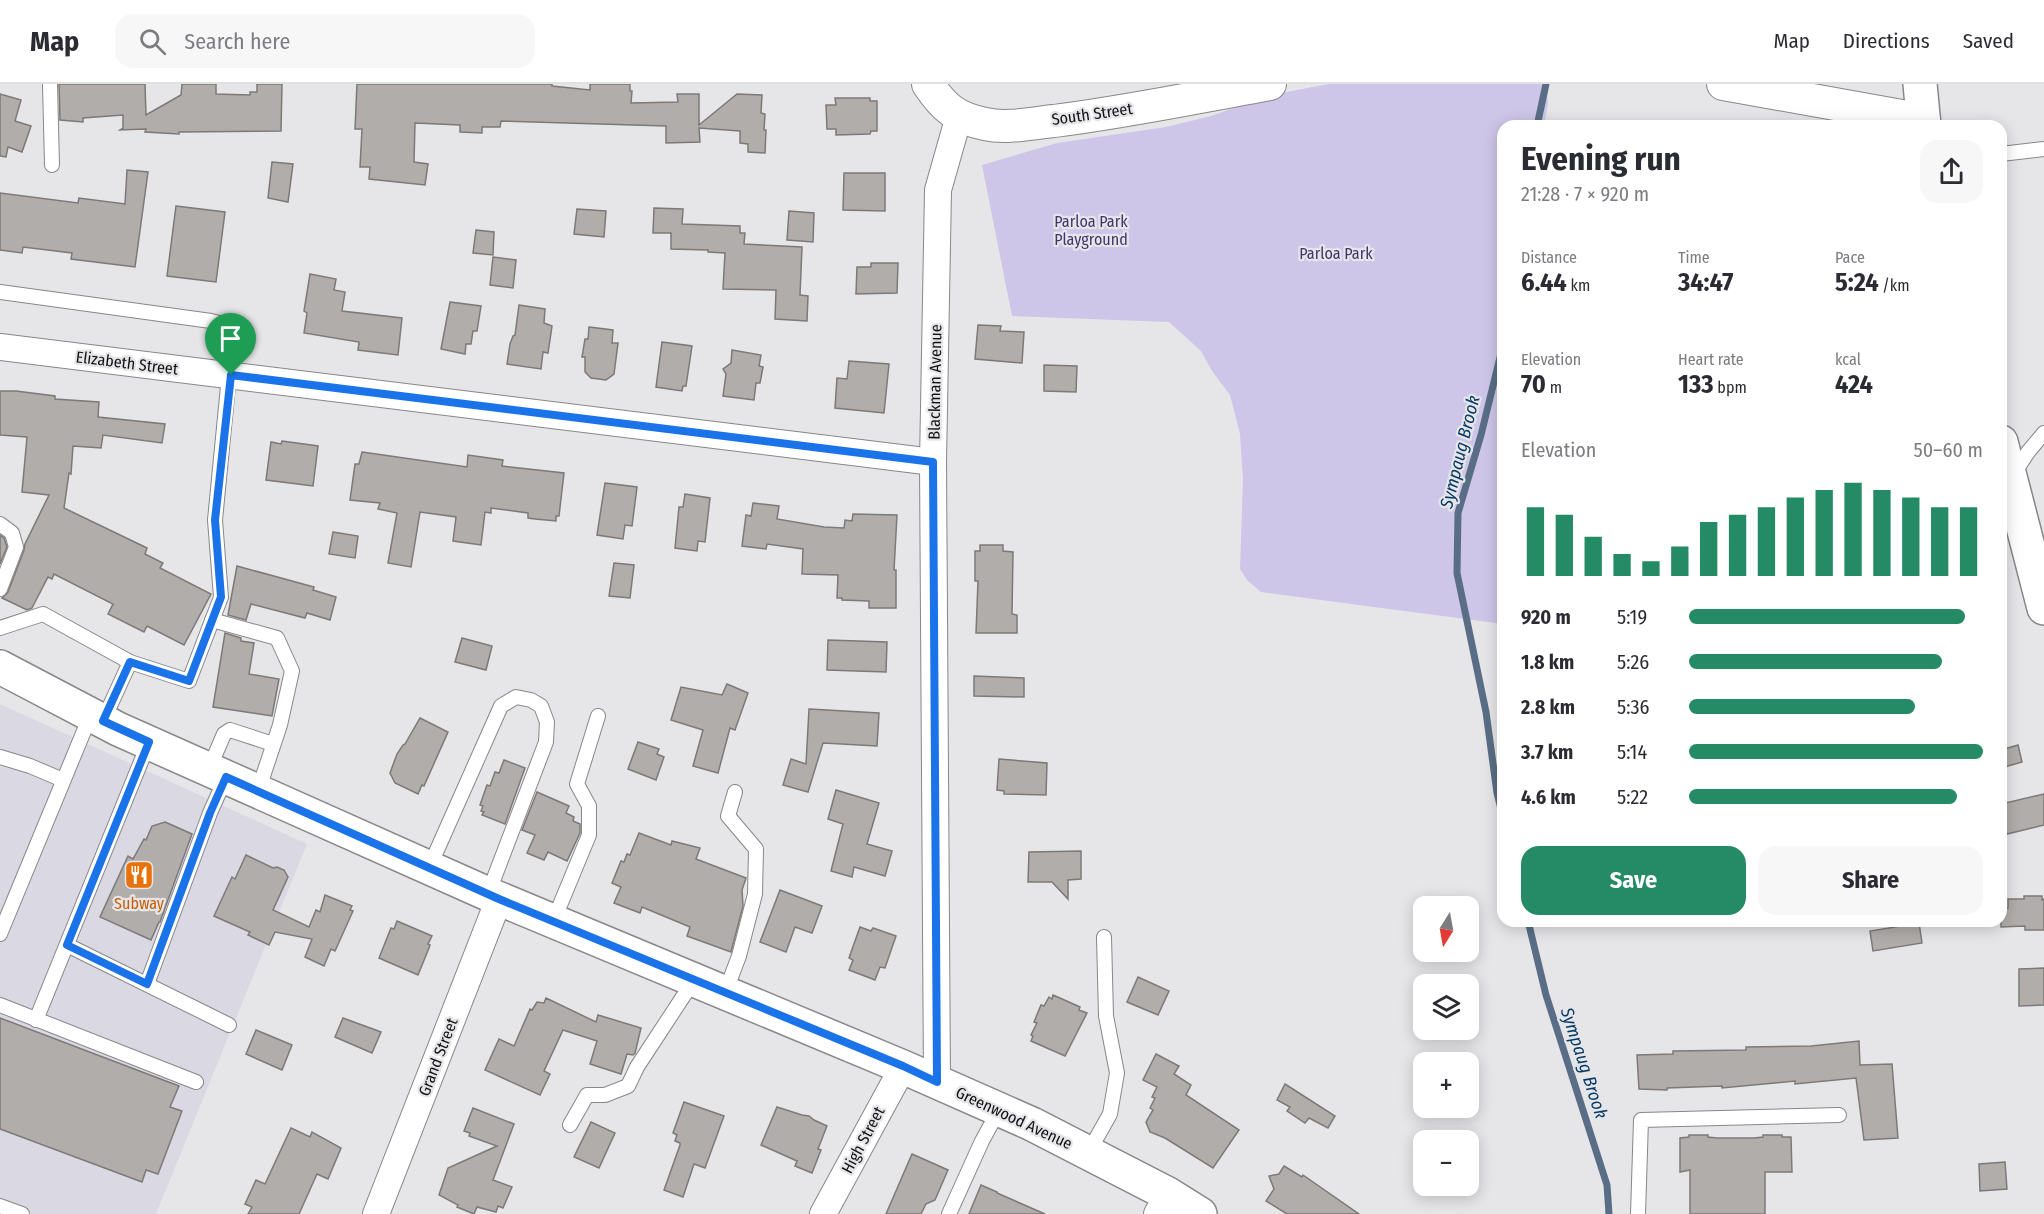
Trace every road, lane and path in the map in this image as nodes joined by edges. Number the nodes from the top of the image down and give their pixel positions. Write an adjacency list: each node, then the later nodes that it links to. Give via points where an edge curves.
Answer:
1 (50, 84): 11 (lane)
2 (928, 84): 6 (street, South Street, via 940,102)
3 (1270, 84): 6 (street, South Street, via 1019,125 987,125)
4 (1723, 84): 7 (street)
5 (1920, 84): 8 (main road)
6 (959, 116): 16 (street, Blackman Avenue, via 938,190)
7 (1909, 120)
8 (1924, 120)
9 (2044, 149): 10 (lane)
10 (2007, 153)
11 (52, 165)
12 (0, 292): 14 (lane, via 227,325 233,335)
13 (0, 347): 14 (street, Elizabeth Street)
14 (231, 375): 16 (street, Elizabeth Street); 22 (lane, via 215,520 221,597)
15 (2044, 433): 18 (lane)
16 (933, 462): 49 (street, Blackman Avenue)
17 (2007, 464): 18 (main road)
18 (2011, 479): 21 (main road)
19 (0, 524): 20 (lane, via 12,533 16,547)
20 (0, 589)
21 (2043, 601)
22 (212, 620): 24 (lane, via 189,681); 29 (lane, via 276,638 292,671)
23 (0, 628): 24 (lane, via 43,614)
24 (130, 662): 27 (lane)
25 (0, 667): 27 (main road, Greenwood Avenue)
26 (598, 716): 37 (lane, via 577,784 589,806 590,835)
27 (97, 717): 28 (main road, Greenwood Avenue); 32 (lane)
28 (149, 742): 31 (main road, Greenwood Avenue); 40 (lane)
29 (273, 744): 31 (lane, via 230,730 224,734); 33 (lane)
30 (0, 757): 32 (lane)
31 (217, 773): 33 (main road, Greenwood Avenue); 42 (lane, via 210,813)
32 (63, 780): 38 (lane)
33 (258, 791): 35 (main road, Greenwood Avenue)
34 (735, 792): 43 (lane, via 728,816 756,849 755,894)
35 (429, 868): 36 (main road, Greenwood Avenue); 36 (lane, via 501,706 516,697 531,700 541,706 547,722 546,742)
36 (494, 897): 37 (main road, Greenwood Avenue); 57 (street, Grand Street)
37 (553, 922): 41 (main road, Greenwood Avenue)
38 (0, 934)
39 (1104, 937): 53 (lane, via 1106,1016 1117,1073 1110,1114)
40 (67, 945): 42 (lane); 45 (lane)
41 (694, 980): 43 (main road, Greenwood Avenue); 52 (lane, via 628,1086 605,1095 587,1095)
42 (147, 984): 46 (lane)
43 (725, 993): 47 (main road, Greenwood Avenue)
44 (0, 1005): 45 (lane)
45 (36, 1020): 48 (lane)
46 (229, 1025)
47 (903, 1066): 49 (main road, Greenwood Avenue); 58 (street, High Street)
48 (196, 1082)
49 (937, 1082): 50 (main road, Greenwood Avenue)
50 (999, 1110): 53 (main road, Greenwood Avenue); 59 (lane)
51 (1839, 1115): 61 (lane, via 1641,1120)
52 (570, 1125)
53 (1088, 1153): 54 (main road, Greenwood Avenue)
54 (1163, 1204): 60 (main road, Greenwood Avenue)
55 (0, 1206): 56 (lane)
56 (22, 1214)
57 (376, 1214)
58 (824, 1214)
59 (949, 1214)
60 (1200, 1214)
61 (1638, 1214)

